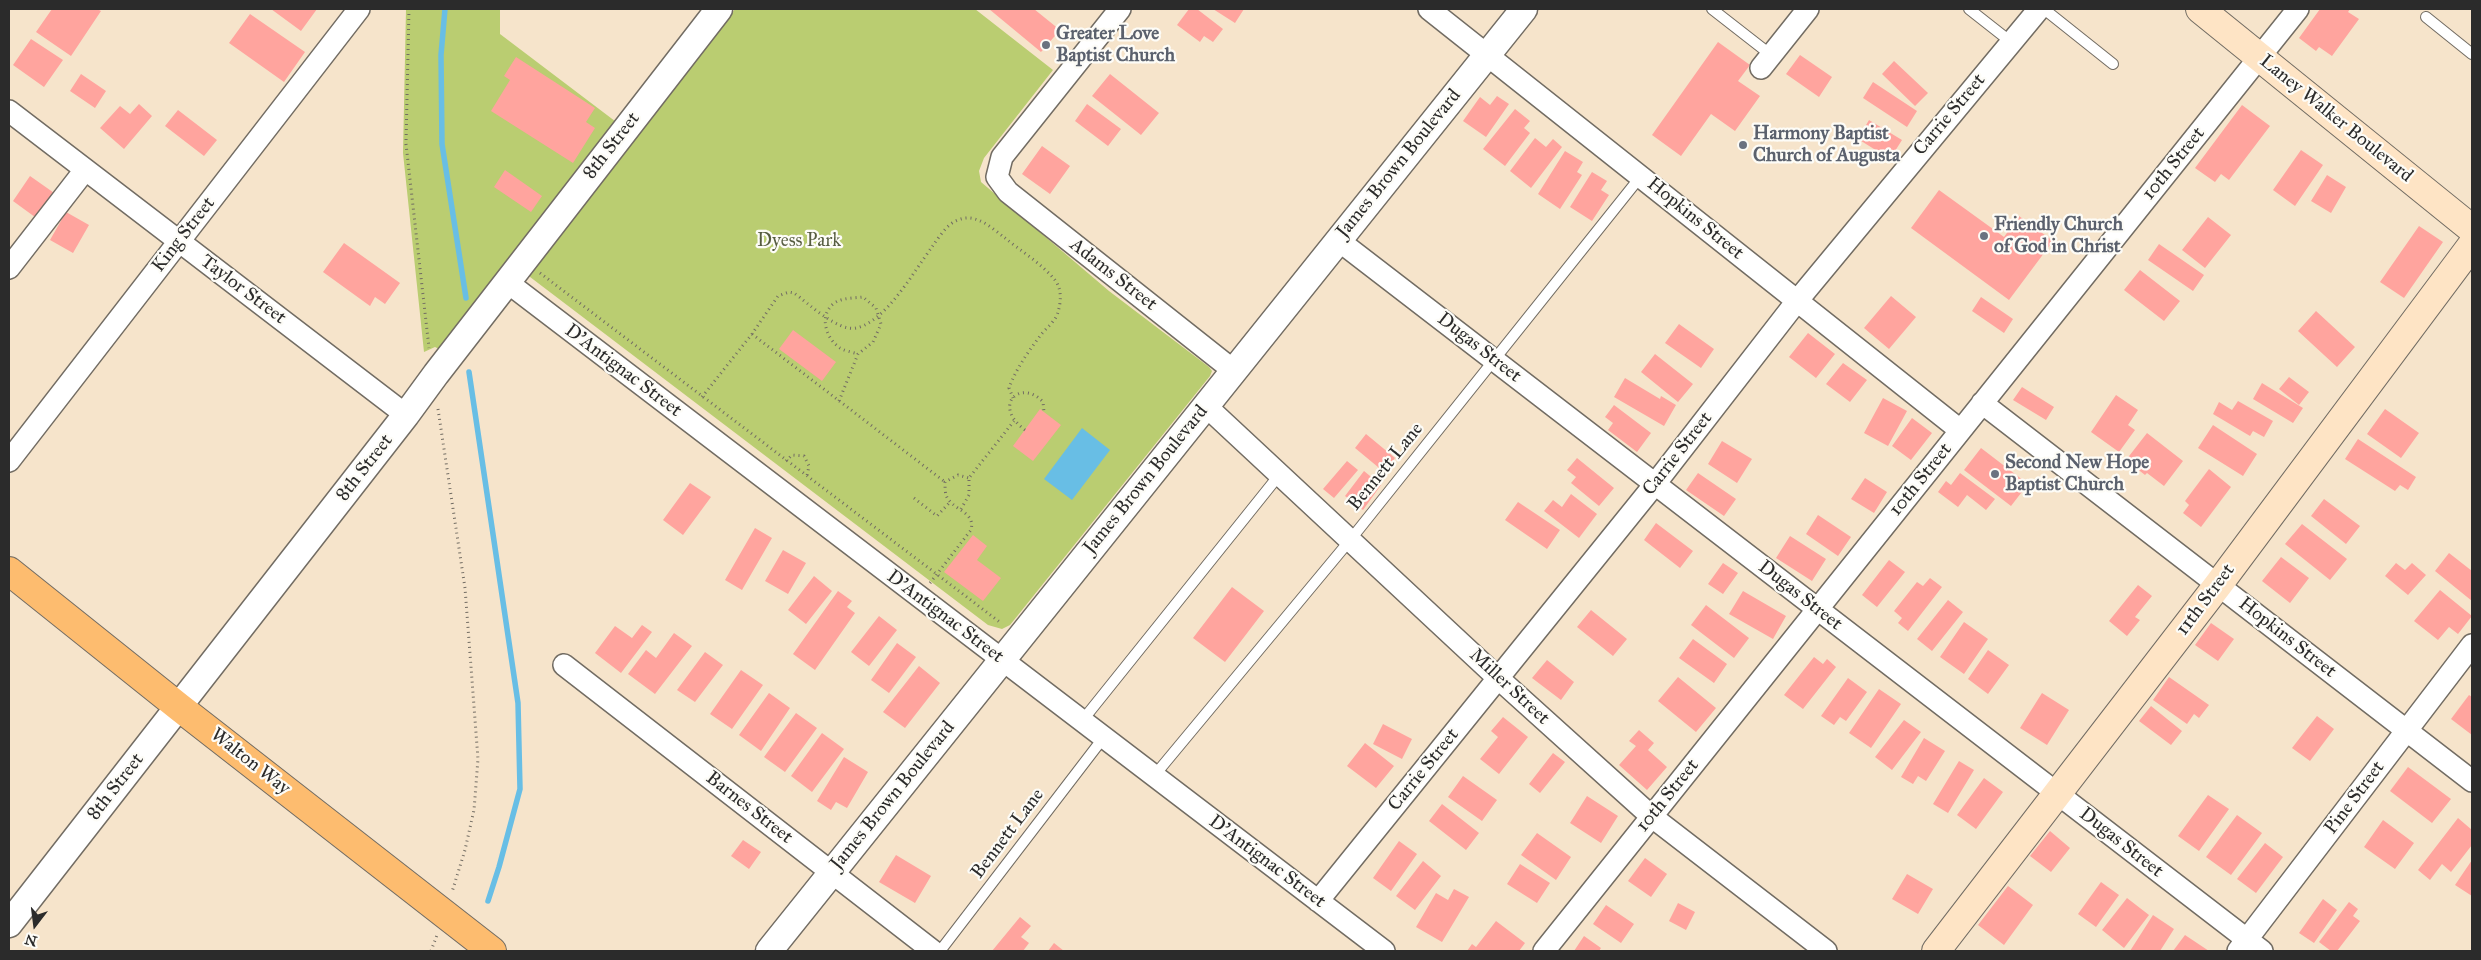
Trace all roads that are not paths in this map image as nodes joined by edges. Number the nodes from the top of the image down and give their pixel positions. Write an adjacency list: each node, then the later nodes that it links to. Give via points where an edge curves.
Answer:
1 (359, 9): 25 (street, King Street)
2 (719, 9): 28 (street, 8th Street)
3 (1120, 9): 31 (street, Adams Street, via 1002,157 996,177 1008,192)
4 (1429, 9): 16 (street, Hopkins Street)
5 (1524, 9): 16 (street, James Brown Boulevard)
6 (1712, 9): 18 (lane)
7 (1808, 9): 18 (street)
8 (1969, 9): 14 (lane)
9 (2039, 9): 14 (street, Carrie Street)
10 (2044, 9): 19 (lane)
11 (2200, 9): 17 (main road, Laney Walker Boulevard)
12 (2298, 9): 17 (street, 10th Street)
13 (2426, 17): 15 (lane)
14 (2012, 42): 29 (street, Carrie Street)
15 (2472, 54)
16 (1486, 55): 22 (street, Hopkins Street); 24 (street, James Brown Boulevard)
17 (2260, 57): 23 (main road, Laney Walker Boulevard); 32 (street, 10th Street)
18 (1766, 61)
19 (2113, 64)
20 (9, 111): 21 (street, Taylor Street)
21 (85, 170): 25 (street, Taylor Street); 27 (street)
22 (1641, 176): 29 (street, Hopkins Street); 30 (lane, Bennett Lane)
23 (2472, 229)
24 (1338, 240): 30 (street, Dugas Street); 31 (street, James Brown Boulevard)
25 (179, 242): 34 (street, Taylor Street); 36 (street, King Street)
26 (2472, 245): 41 (main road, 11th Street)
27 (9, 268)
28 (501, 290): 34 (street, 8th Street); 44 (street, D'Antignac Street)
29 (1797, 301): 35 (street, Hopkins Street); 38 (street, Carrie Street)
30 (1495, 360): 38 (street, Dugas Street); 39 (lane, Bennett Lane)
31 (1234, 371): 33 (street, James Brown Boulevard)
32 (1982, 403): 35 (street, 10th Street); 41 (street, Hopkins Street)
33 (1206, 406): 37 (street, Miller Street); 44 (street, James Brown Boulevard)
34 (406, 415): 47 (street, 8th Street)
35 (1960, 430): 42 (street, 10th Street)
36 (9, 461)
37 (1280, 474): 39 (street, Miller Street); 48 (lane)
38 (1655, 484): 42 (street, Dugas Street); 46 (street, Carrie Street)
39 (1351, 539): 46 (street, Miller Street); 51 (lane, Bennett Lane)
40 (9, 571): 47 (main road, Walton Way)
41 (2218, 585): 49 (street, Hopkins Street); 53 (main road, 11th Street)
42 (1818, 609): 53 (street, Dugas Street); 54 (street, 10th Street)
43 (2472, 645): 49 (street, Pine Street)
44 (1002, 660): 48 (street, D'Antignac Street); 55 (street, James Brown Boulevard)
45 (564, 665): 55 (street, Barnes Street)
46 (1498, 678): 54 (street, Miller Street); 56 (street, Carrie Street)
47 (179, 707): 57 (street, 8th Street); 59 (main road, Walton Way)
48 (1082, 721): 50 (street, D'Antignac Street)
49 (2407, 731): 52 (street, Hopkins Street); 58 (street, Pine Street)
50 (1104, 737): 51 (street, D'Antignac Street); 62 (lane, Bennett Lane)
51 (1154, 776): 56 (street, D'Antignac Street)
52 (2472, 781)
53 (2057, 794): 58 (street, Dugas Street); 66 (main road, 11th Street)
54 (1652, 816): 64 (street, 10th Street); 65 (street, Miller Street)
55 (832, 872): 60 (street, James Brown Boulevard); 61 (street, Barnes Street)
56 (1318, 901): 63 (street, D'Antignac Street)
57 (9, 924)
58 (2249, 947)
59 (492, 951)
60 (769, 951)
61 (933, 951)
62 (940, 951)
63 (1384, 951)
64 (1544, 951)
65 (1826, 951)
66 (1936, 951)

